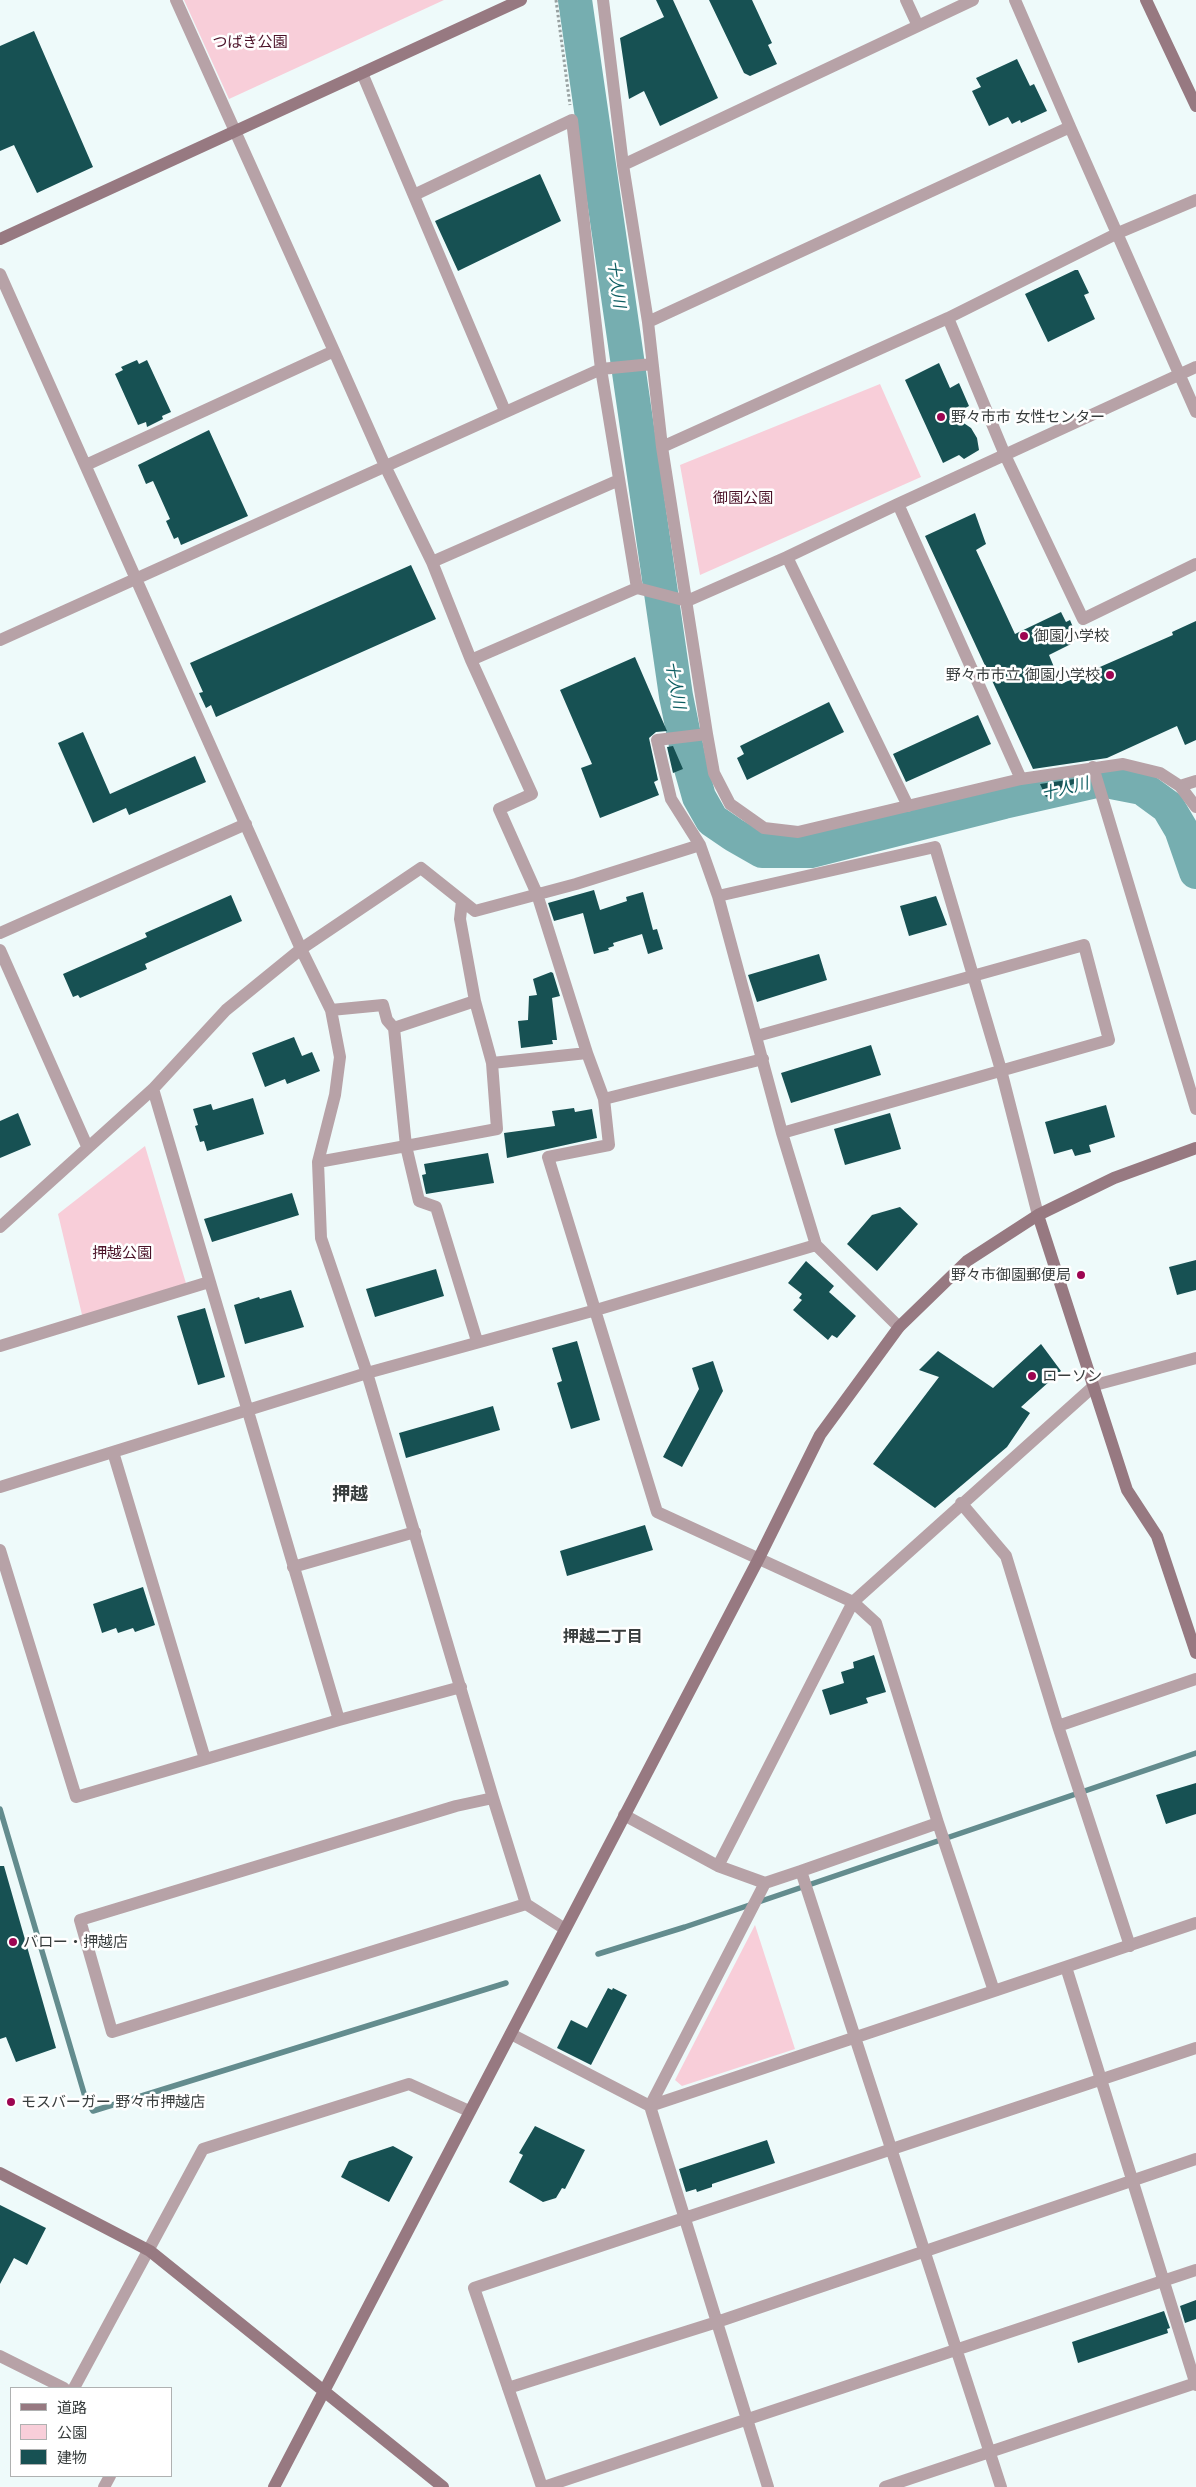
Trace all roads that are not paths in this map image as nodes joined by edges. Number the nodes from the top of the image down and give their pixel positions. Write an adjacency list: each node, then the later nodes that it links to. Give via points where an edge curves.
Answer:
1 (176, 0): 12 (street)
2 (521, 0): 9 (street)
3 (603, 0): 13 (street)
4 (906, 0): 8 (street)
5 (973, 0): 8 (street)
6 (1015, 0): 11 (street)
7 (1146, 0): 10 (street)
8 (918, 26): 13 (street)
9 (362, 74): 12 (street); 14 (street)
10 (1196, 106)
11 (1070, 127): 16 (street); 20 (street)
12 (234, 132): 17 (street); 21 (street)
13 (623, 165): 20 (street)
14 (414, 195): 24 (street, via 572,120); 26 (street)
15 (1196, 200): 16 (street)
16 (1118, 233): 19 (street); 25 (street)
17 (0, 239)
18 (0, 274): 30 (street)
19 (948, 318): 28 (street); 29 (street)
20 (648, 322): 22 (street)
21 (334, 351): 30 (street); 31 (street)
22 (648, 364): 24 (street); 28 (street)
23 (1196, 367): 25 (street)
24 (601, 369): 26 (street); 32 (street)
25 (1178, 375): 27 (street); 29 (street)
26 (505, 411): 31 (street)
27 (1196, 412)
28 (662, 447): 39 (street)
29 (1005, 455): 33 (street); 36 (street, via 1083,619)
30 (86, 465): 37 (street)
31 (386, 468): 35 (street); 37 (street)
32 (620, 480): 35 (street); 38 (street)
33 (898, 504): 34 (street); 44 (street)
34 (787, 557): 39 (street); 47 (street)
35 (432, 562): 41 (street)
36 (1196, 564)
37 (136, 580): 40 (street); 49 (street)
38 (642, 590): 39 (street); 41 (street)
39 (682, 600): 42 (street)
40 (0, 640)
41 (471, 660): 51 (street, via 532,794 499,809)
42 (702, 734): 47 (street, via 714,773 730,804 764,828 798,832); 50 (street, via 656,740 672,799)
43 (1094, 772): 44 (street); 46 (street, via 1123,764 1160,774); 68 (street)
44 (1021, 779): 47 (street)
45 (1196, 781): 46 (street)
46 (1180, 786): 48 (street)
47 (908, 806)
48 (1196, 807)
49 (246, 824): 54 (street); 55 (street)
50 (700, 845): 51 (street); 52 (street)
51 (537, 894): 53 (street, via 475,910); 62 (street)
52 (718, 896): 57 (street, via 935,847); 61 (street)
53 (462, 901): 55 (street, via 421,868); 58 (street, via 460,918)
54 (0, 933)
55 (301, 949): 59 (street); 66 (street, via 226,1010)
56 (0, 950): 70 (street)
57 (973, 975): 61 (street); 65 (street); 65 (street, via 1084,945 1109,1040)
58 (475, 1002): 60 (street); 64 (street)
59 (332, 1010): 60 (street, via 383,1005 386,1020); 73 (street, via 340,1056 335,1095)
60 (394, 1028): 71 (street)
61 (757, 1036): 63 (street)
62 (587, 1053): 64 (street); 67 (street)
63 (763, 1059): 67 (street); 69 (street)
64 (492, 1063): 71 (street, via 497,1129)
65 (1001, 1070): 69 (street); 74 (street)
66 (153, 1089): 70 (street); 77 (street)
67 (604, 1099): 78 (street, via 609,1145 548,1157)
68 (1196, 1109)
69 (782, 1133): 76 (street)
70 (87, 1146): 75 (street)
71 (406, 1146): 73 (street); 80 (street, via 419,1201 436,1207)
72 (1196, 1148): 74 (street, via 1114,1178)
73 (318, 1162): 83 (street, via 321,1238)
74 (1038, 1216): 79 (street, via 967,1261); 84 (street)
75 (0, 1227)
76 (816, 1245): 78 (street); 79 (street)
77 (209, 1282): 81 (street); 85 (street)
78 (596, 1310): 80 (street); 91 (street, via 656,1512)
79 (899, 1327): 91 (street, via 820,1435)
80 (477, 1341): 83 (street)
81 (0, 1346)
82 (1196, 1358): 84 (street)
83 (366, 1373): 85 (street); 89 (street)
84 (1095, 1385): 88 (street); 94 (street, via 1127,1490 1157,1536)
85 (246, 1410): 86 (street); 92 (street)
86 (114, 1452): 87 (street); 99 (street)
87 (0, 1487)
88 (961, 1503): 93 (street); 98 (street, via 1006,1556)
89 (415, 1532): 92 (street); 96 (street)
90 (0, 1550): 99 (street, via 76,1797)
91 (758, 1560): 93 (street); 101 (street)
92 (293, 1567): 97 (street)
93 (853, 1602): 102 (street, via 876,1623); 103 (street)
94 (1196, 1652)
95 (1196, 1679): 98 (street)
96 (461, 1687): 97 (street); 100 (street)
97 (339, 1720): 99 (street)
98 (1058, 1726): 109 (street)
99 (205, 1759)
100 (493, 1798): 106 (street); 106 (street, via 456,1806 80,1920 112,2032)
101 (624, 1815): 103 (street); 108 (street)
102 (942, 1834): 104 (street); 111 (street)
103 (718, 1866): 105 (street)
104 (804, 1880): 105 (street); 113 (street)
105 (763, 1888): 116 (street)
106 (526, 1904): 108 (street)
107 (1196, 1923): 109 (street)
108 (565, 1929): 112 (street)
109 (1130, 1946): 110 (street)
110 (1066, 1967): 111 (street); 115 (street)
111 (994, 1991): 113 (street)
112 (511, 2034): 116 (street); 117 (street)
113 (854, 2037): 116 (street); 118 (street)
114 (1196, 2048): 115 (street)
115 (1102, 2080): 118 (street); 121 (street)
116 (650, 2106): 122 (street)
117 (469, 2111): 123 (street, via 408,2084 203,2149); 134 (street)
118 (890, 2150): 122 (street); 124 (street)
119 (1196, 2159): 121 (street)
120 (0, 2173): 123 (street)
121 (1132, 2180): 124 (street); 126 (street)
122 (683, 2218): 127 (street); 133 (street, via 474,2288)
123 (150, 2251): 132 (street); 134 (street)
124 (924, 2253): 127 (street); 128 (street)
125 (1196, 2270): 126 (street)
126 (1162, 2282): 128 (street); 130 (street)
127 (717, 2322): 133 (street); 135 (street)
128 (956, 2352): 135 (street); 136 (street)
129 (0, 2356): 131 (street)
130 (1196, 2384): 136 (street)
131 (62, 2387)
132 (75, 2387)
133 (508, 2388): 139 (street)
134 (325, 2392): 137 (street); 138 (street)
135 (747, 2420): 139 (street); 140 (street)
136 (990, 2451): 141 (street); 142 (street)
137 (274, 2487)
138 (442, 2487)
139 (543, 2487)
140 (768, 2487)
141 (885, 2487)
142 (1001, 2487)

